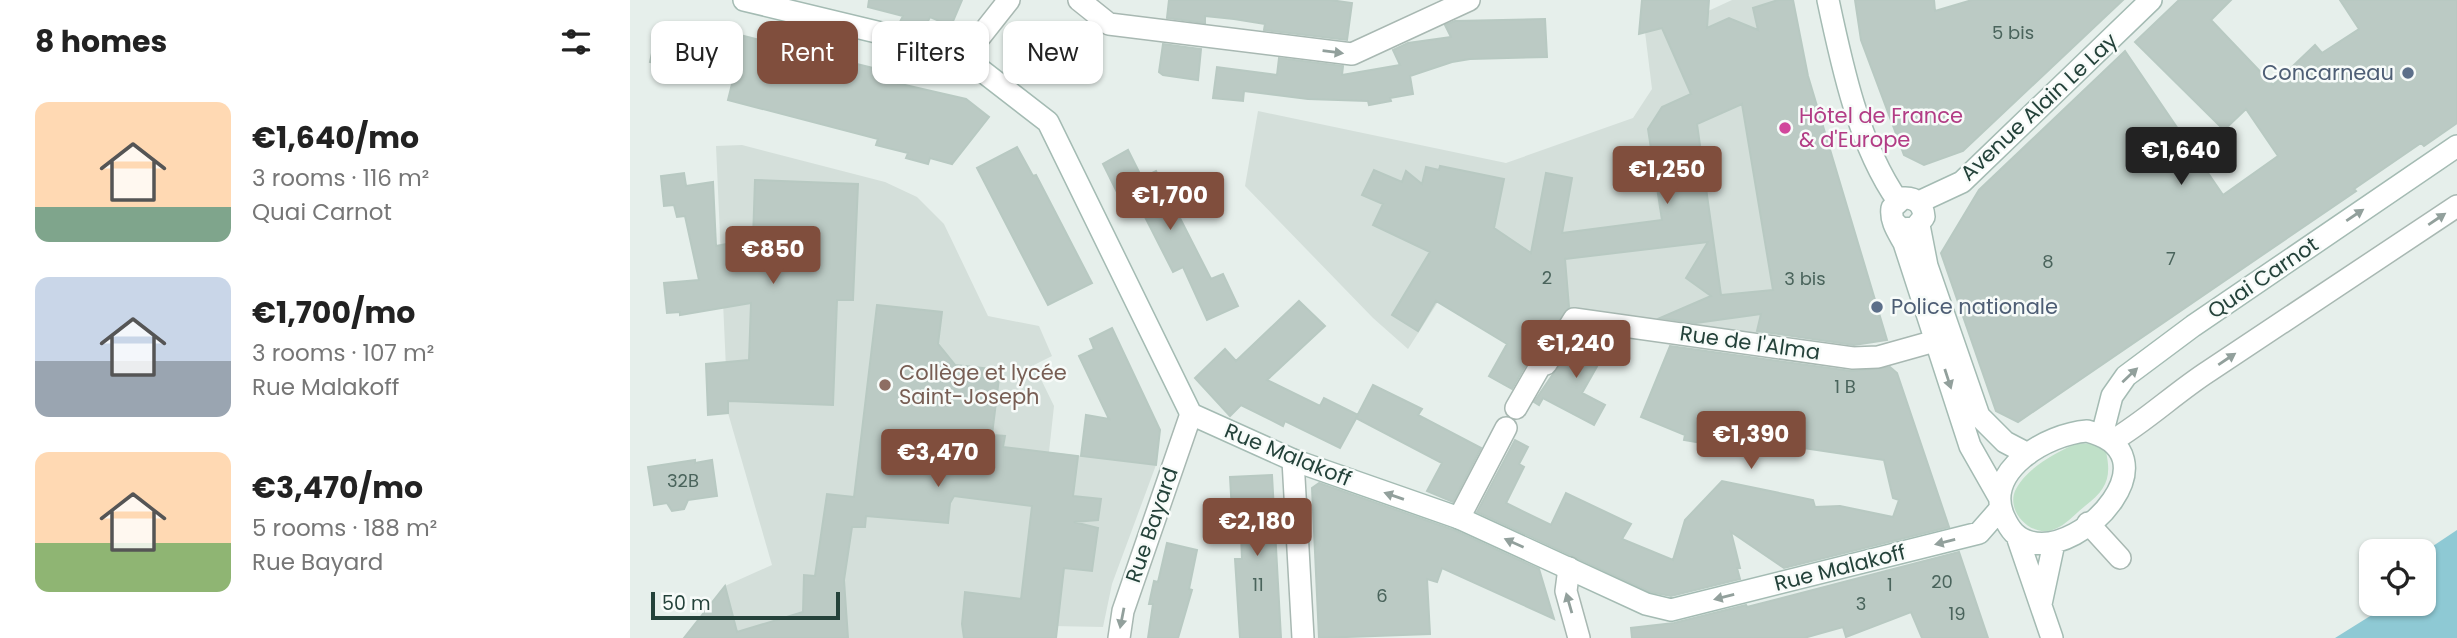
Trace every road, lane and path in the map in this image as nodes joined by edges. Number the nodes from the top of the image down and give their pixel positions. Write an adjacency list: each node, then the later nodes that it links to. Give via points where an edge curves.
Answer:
1 (744, 0): 8 (street)
2 (1009, 0): 7 (street)
3 (1079, 0): 4 (street, one-way to 4, via 1109,24 1352,54)
4 (1469, 0)
5 (1828, 0): 11 (street, via 1839,52 1877,172)
6 (2151, 0): 11 (street, Avenue Alain Le Lay, via 1962,182)
7 (989, 25)
8 (872, 29)
9 (989, 76): 17 (street, via 1048,122)
10 (2457, 146): 19 (street, Quai Carnot, one-way to 10, via 2112,396 2126,376)
11 (1908, 202): 13 (street, via 1892,208); 14 (street, via 1924,217)
12 (2457, 206): 19 (street, one-way to 12, via 2141,424 2171,396)
13 (1894, 222): 14 (street, via 1906,230); 15 (street)
14 (1919, 225): 20 (street, via 1927,267 1979,416 2005,442)
15 (1936, 341): 16 (street, Rue de l'Alma, via 1878,357 1853,358 1574,319); 22 (street, one-way to 22, via 1975,457)
16 (1516, 408)
17 (1191, 414): 21 (street, Rue Malakoff); 30 (street, Rue Bayard, one-way to 30, via 1123,611)
18 (1506, 428): 23 (street)
19 (2107, 438): 20 (street, via 2072,432); 24 (street, via 2122,459 2123,485 2119,495)
20 (2028, 454): 22 (street, via 2004,481)
21 (1293, 460): 23 (street, Rue Malakoff, one-way to 21); 31 (street)
22 (2000, 503): 25 (street, via 2010,531); 28 (street, Rue Malakoff, one-way to 28, via 1979,533 1671,610 1646,604)
23 (1459, 518): 28 (street, Rue Malakoff, one-way to 23)
24 (2088, 523): 26 (street); 27 (street)
25 (2017, 536): 26 (street, via 2039,544); 29 (street)
26 (2054, 543): 29 (street)
27 (2120, 558)
28 (1569, 568): 32 (street, one-way to 28, via 1566,592)
29 (2041, 604): 33 (street)
30 (1119, 638)
31 (1303, 638)
32 (1578, 638)
33 (2052, 638)

